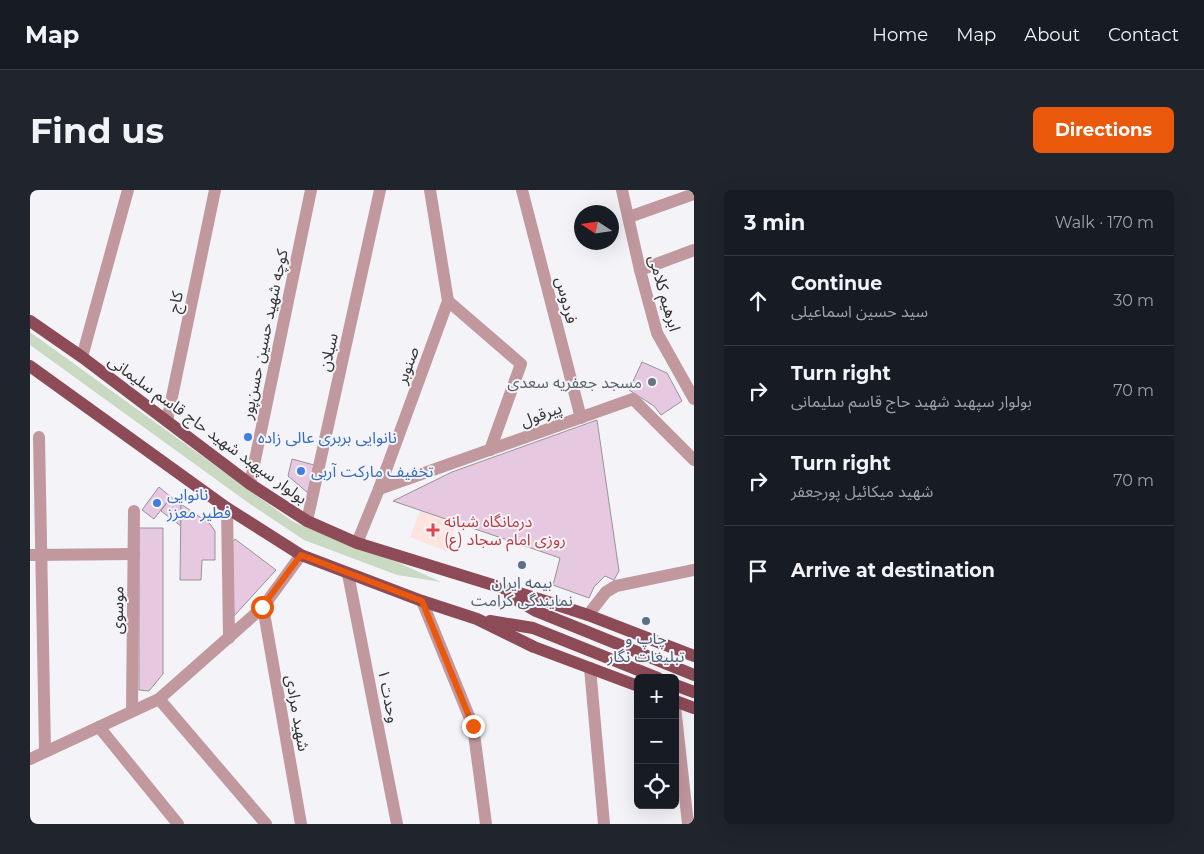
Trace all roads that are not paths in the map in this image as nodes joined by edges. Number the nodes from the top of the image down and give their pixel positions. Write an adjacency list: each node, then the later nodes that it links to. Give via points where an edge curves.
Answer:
1 (128, 190): 14 (street)
2 (215, 190): 18 (street, کاج)
3 (311, 190): 22 (street, کوچه شهید حسین حسن‌پور)
4 (380, 190): 26 (street, سبلان)
5 (430, 190): 12 (street, صنوبر)
6 (522, 190): 17 (street, فردوس)
7 (622, 190): 9 (street, ابرهیم کلامی)
8 (694, 194): 9 (street)
9 (629, 217): 11 (street, ابرهیم کلامی)
10 (694, 250): 11 (street)
11 (640, 270): 16 (street, ابرهیم کلامی, via 657,333)
12 (448, 301): 20 (street, via 521,364); 23 (street, صنوبر)
13 (30, 321): 14 (main road, بولوار سپهبد شهید حاج قاسم سلیمانی)
14 (82, 357): 18 (main road, بولوار سپهبد شهید حاج قاسم سلیمانی)
15 (30, 366): 24 (main road)
16 (694, 399)
17 (580, 418): 20 (street, پیرقول); 21 (street, پیرقول, via 633,399)
18 (167, 421): 22 (main road, بولوار سپهبد شهید حاج قاسم سلیمانی)
19 (39, 437): 29 (street)
20 (490, 450): 23 (street, پیرقول)
21 (694, 460)
22 (250, 484): 26 (main road, بولوار سپهبد شهید حاج قاسم سلیمانی)
23 (379, 489): 27 (street, صنوبر)
24 (227, 508): 30 (main road); 38 (street)
25 (134, 511): 28 (street, موسوی)
26 (307, 520): 27 (main road, بولوار سپهبد شهید حاج قاسم سلیمانی)
27 (357, 543): 33 (main road, بولوار سپهبد شهید حاج قاسم سلیمانی)
28 (134, 554): 29 (street); 49 (street, موسوی)
29 (35, 555): 52 (street)
30 (301, 555): 32 (main road); 35 (street)
31 (694, 570): 36 (street, via 616,586 606,592)
32 (348, 574): 34 (main road); 57 (street, وحدت ۱)
33 (490, 585): 36 (main road); 42 (main road, via 536,611)
34 (422, 601): 37 (main road); 58 (street, via 473,726)
35 (262, 607): 38 (street); 56 (street, شهید مرادی)
36 (588, 615): 39 (main road)
37 (477, 619): 40 (main road, via 534,647); 41 (main road, via 532,628)
38 (229, 638): 46 (street)
39 (694, 656)
40 (590, 668): 43 (main road); 59 (street)
41 (648, 674)
42 (694, 675)
43 (634, 684)
44 (679, 686): 45 (main road)
45 (694, 692)
46 (159, 698): 49 (street); 55 (street)
47 (679, 702): 48 (main road)
48 (694, 708)
49 (132, 710): 51 (street)
50 (676, 719): 60 (street)
51 (98, 727): 52 (street); 54 (street)
52 (45, 751): 53 (street)
53 (30, 759)
54 (178, 824)
55 (266, 824)
56 (301, 824)
57 (397, 824)
58 (486, 824)
59 (604, 824)
60 (688, 824)

